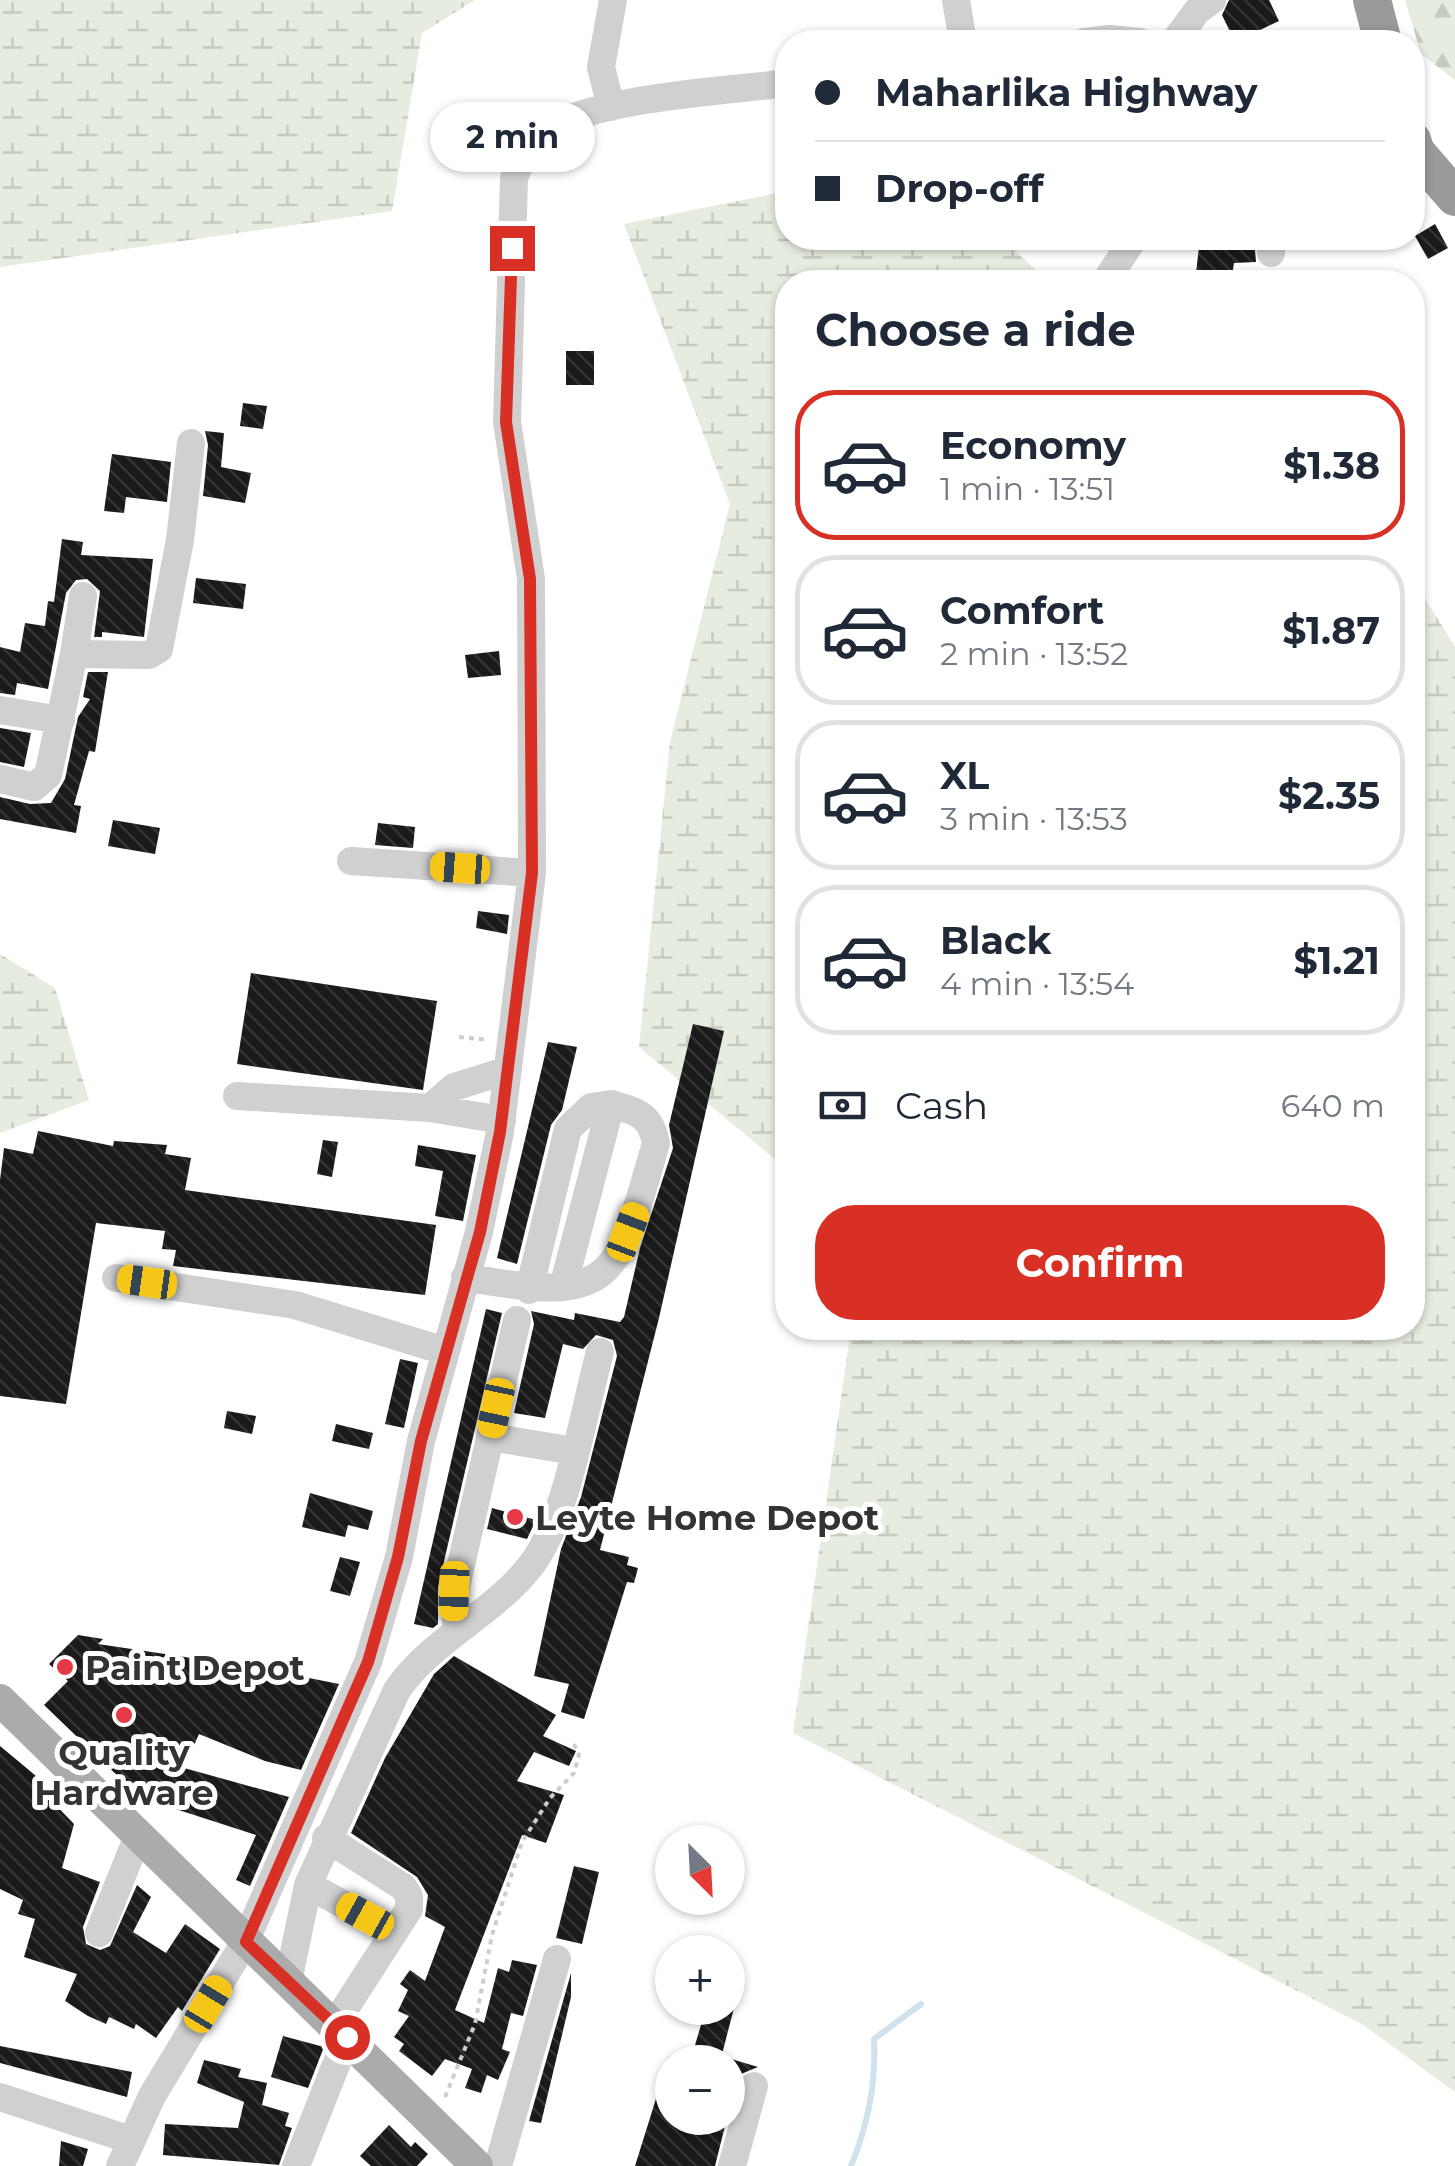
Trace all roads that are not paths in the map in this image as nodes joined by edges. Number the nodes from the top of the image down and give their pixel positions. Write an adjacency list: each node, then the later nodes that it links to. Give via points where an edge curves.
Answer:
1 (613, 0): 9 (street, via 601,67)
2 (956, 0): 5 (street)
3 (1212, 0): 6 (street)
4 (1372, 0): 7 (highway)
5 (961, 30)
6 (1183, 30)
7 (1380, 30)
8 (775, 85): 9 (street)
9 (611, 108): 19 (street, via 550,128 524,153 514,178 506,422 530,579)
10 (1425, 161): 11 (highway)
11 (1455, 197)
12 (191, 443): 14 (street, via 159,649)
13 (82, 596): 14 (street)
14 (74, 654): 16 (street)
15 (0, 710): 16 (street)
16 (61, 720): 17 (street, via 41,783)
17 (0, 780)
18 (351, 860): 19 (street)
19 (532, 873): 20 (street)
20 (510, 1056): 23 (street); 24 (street)
21 (237, 1096): 23 (street)
22 (611, 1104): 27 (street); 27 (street, via 643,1114 656,1144 616,1263 595,1280); 28 (street, via 590,1107 568,1129)
23 (430, 1108): 24 (street)
24 (502, 1120): 25 (street)
25 (464, 1277): 28 (street); 30 (street)
26 (116, 1278): 30 (street, via 295,1305)
27 (563, 1287): 28 (street)
28 (530, 1290)
29 (517, 1320): 32 (street)
30 (445, 1352): 41 (street, via 368,1662)
31 (600, 1352): 33 (street)
32 (490, 1437): 33 (street); 34 (street, via 454,1591)
33 (574, 1450): 34 (street, via 549,1538 530,1567)
34 (456, 1630): 37 (street, via 414,1665 397,1690)
35 (0, 1700): 36 (main road)
36 (138, 1836): 40 (street); 41 (main road)
37 (326, 1838): 38 (street); 39 (street, via 409,1896)
38 (308, 1885): 39 (street); 43 (street)
39 (394, 1932): 44 (street)
40 (99, 1933)
41 (246, 1942): 43 (main road); 47 (street)
42 (557, 1959): 50 (street)
43 (288, 1982): 44 (main road)
44 (340, 2032): 48 (street); 49 (main road)
45 (754, 2086): 51 (street)
46 (0, 2097): 47 (street)
47 (125, 2153)
48 (296, 2166)
49 (477, 2166)
50 (498, 2166)
51 (732, 2166)

